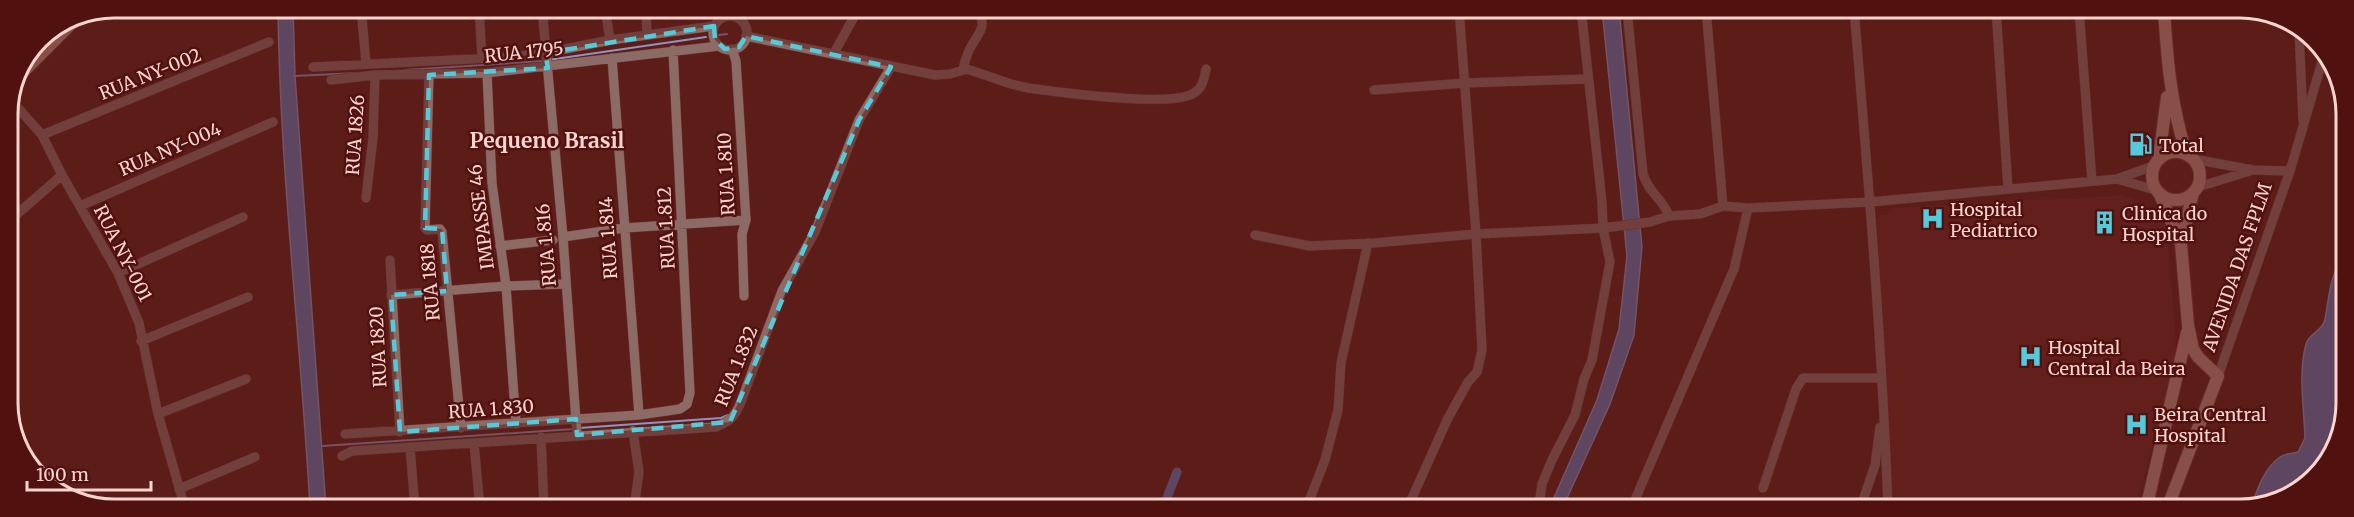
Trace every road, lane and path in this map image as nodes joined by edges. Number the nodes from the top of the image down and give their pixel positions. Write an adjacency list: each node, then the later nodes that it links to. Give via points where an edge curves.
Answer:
1 (362, 18): 33 (street)
2 (480, 18): 30 (street)
3 (543, 18): 28 (street, RUA 1.816)
4 (607, 18): 23 (street)
5 (646, 18): 19 (street)
6 (723, 18): 18 (street)
7 (739, 18): 21 (street, via 745,25)
8 (853, 18): 29 (street)
9 (982, 18): 38 (street, via 981,32)
10 (1460, 18): 46 (street)
11 (1582, 18): 44 (street)
12 (1628, 18): 68 (street, via 1643,174 1650,191 1666,206)
13 (1707, 18): 65 (street)
14 (1855, 18): 63 (street)
15 (1997, 18): 59 (street)
16 (2080, 18): 58 (street)
17 (2165, 18): 40 (street)
18 (714, 26): 19 (street); 25 (street)
19 (647, 35): 23 (street)
20 (58, 36): 32 (street)
21 (746, 36): 27 (street); 29 (street)
22 (2299, 39): 50 (street)
23 (610, 40): 28 (street)
24 (269, 42): 51 (street, RUA NY-002)
25 (719, 46): 26 (street, RUA 1795); 27 (street)
26 (673, 50): 31 (street, RUA 1795); 71 (street, RUA 1.812)
27 (732, 50): 70 (street, RUA 1.810)
28 (545, 53): 30 (street); 37 (street, RUA 1.816)
29 (834, 53): 36 (street)
30 (482, 58): 33 (street)
31 (612, 58): 37 (street, RUA 1795); 72 (street, RUA 1.814)
32 (36, 59)
33 (366, 63): 35 (street)
34 (2321, 64): 50 (street, AVENIDA DAS FPLM)
35 (313, 67)
36 (891, 67): 38 (street, via 934,75); 100 (street, RUA 1.832, via 859,120 815,232 782,291 736,414 730,422 716,426)
37 (548, 68): 41 (street, RUA 1795); 76 (street, RUA 1.816)
38 (963, 69): 39 (street, via 1028,88 1167,100 1194,94 1202,85)
39 (1206, 69)
40 (2168, 71): 52 (street, via 2175,114); 53 (street, via 2166,114)
41 (488, 73): 43 (street, RUA 1795); 79 (street, IMPASSE 46, via 492,183)
42 (375, 75): 43 (street, RUA 1795); 45 (street, RUA 1795); 62 (street, RUA 1826)
43 (429, 75): 84 (street, RUA 1818, via 425,228 442,232)
44 (1587, 79): 46 (street); 73 (street)
45 (331, 80)
46 (1465, 83): 47 (street); 74 (street)
47 (1374, 90)
48 (18, 108): 51 (street, RUA NY-001)
49 (273, 122): 64 (street, RUA NY-004)
50 (2303, 129): 55 (street, AVENIDA DAS FPLM)
51 (42, 135): 56 (street, RUA NY-001)
52 (2190, 157): 53 (street, via 2173,152); 54 (street); 60 (street, via 2200,172)
53 (2156, 162): 57 (street); 61 (street, via 2151,174)
54 (2253, 170): 55 (street); 60 (street)
55 (2290, 171): 90 (street, AVENIDA DAS FPLM)
56 (62, 175): 64 (street, RUA NY-001); 67 (street)
57 (2117, 179): 58 (street); 61 (street)
58 (2092, 181): 59 (street)
59 (2008, 189): 63 (street)
60 (2196, 190): 61 (street, via 2173,201); 78 (street)
61 (2158, 193): 78 (street)
62 (366, 198)
63 (1870, 202): 66 (street); 91 (street)
64 (80, 206): 81 (street, RUA NY-001)
65 (1723, 206): 66 (street); 68 (street, via 1700,214)
66 (1748, 208): 119 (street, via 1734,269)
67 (18, 213)
68 (1670, 216): 73 (street)
69 (243, 217): 81 (street)
70 (746, 220): 71 (street); 86 (street, RUA 1.810, via 742,234)
71 (682, 224): 72 (street); 94 (street, RUA 1.812, via 690,393)
72 (624, 228): 76 (street); 96 (street, RUA 1.814)
73 (1603, 228): 74 (street); 118 (street, via 1610,262 1592,360 1575,414 1552,460)
74 (1476, 234): 77 (street); 117 (street, via 1480,364 1448,418)
75 (1255, 235): 77 (street, via 1310,246)
76 (558, 238): 79 (street); 82 (street, RUA 1.816)
77 (1368, 243): 116 (street, via 1341,363 1338,410)
78 (2181, 244): 88 (street)
79 (500, 246): 83 (street, IMPASSE 46)
80 (390, 260): 85 (street, RUA 1820)
81 (118, 273): 89 (street, RUA NY-001, via 139,323)
82 (566, 284): 83 (street); 97 (street, RUA 1.816)
83 (506, 286): 84 (street); 98 (street, IMPASSE 46)
84 (447, 291): 85 (street); 99 (street, RUA 1818)
85 (391, 295): 101 (street, RUA 1820)
86 (744, 296)
87 (248, 297): 89 (street)
88 (2188, 325): 90 (street, via 2193,349); 122 (street)
89 (141, 341): 95 (street, RUA NY-001)
90 (2218, 376): 123 (street, AVENIDA DAS FPLM)
91 (1882, 378): 93 (street); 109 (street, via 1803,378)
92 (246, 379): 95 (street)
93 (1884, 400): 120 (street, via 1875,465); 121 (street)
94 (687, 404): 96 (street, RUA 1.830, via 680,409)
95 (158, 414): 110 (street, RUA NY-001)
96 (639, 415): 97 (street, RUA 1.830)
97 (576, 419): 98 (street, RUA 1.830); 103 (street, RUA 1.816)
98 (516, 424): 99 (street, RUA 1.830)
99 (461, 428): 101 (street, RUA 1.830)
100 (633, 431): 103 (street, RUA 1.832); 115 (street, via 639,472)
101 (400, 432): 102 (street, RUA 1.830)
102 (345, 434)
103 (577, 435): 104 (street, RUA 1.832)
104 (541, 437): 105 (street, RUA 1.832); 114 (street)
105 (474, 443): 106 (street, RUA 1.832); 113 (street)
106 (410, 447): 107 (street, RUA 1.832, via 352,451); 112 (street)
107 (342, 456)
108 (255, 457): 110 (street)
109 (1763, 488)
110 (179, 489): 111 (street, RUA NY-001)
111 (182, 499)
112 (414, 499)
113 (479, 499)
114 (544, 499)
115 (635, 499)
116 (1309, 499)
117 (1412, 499)
118 (1539, 499)
119 (1635, 499)
120 (1863, 499)
121 (1888, 499)
122 (2148, 499)
123 (2171, 499)

